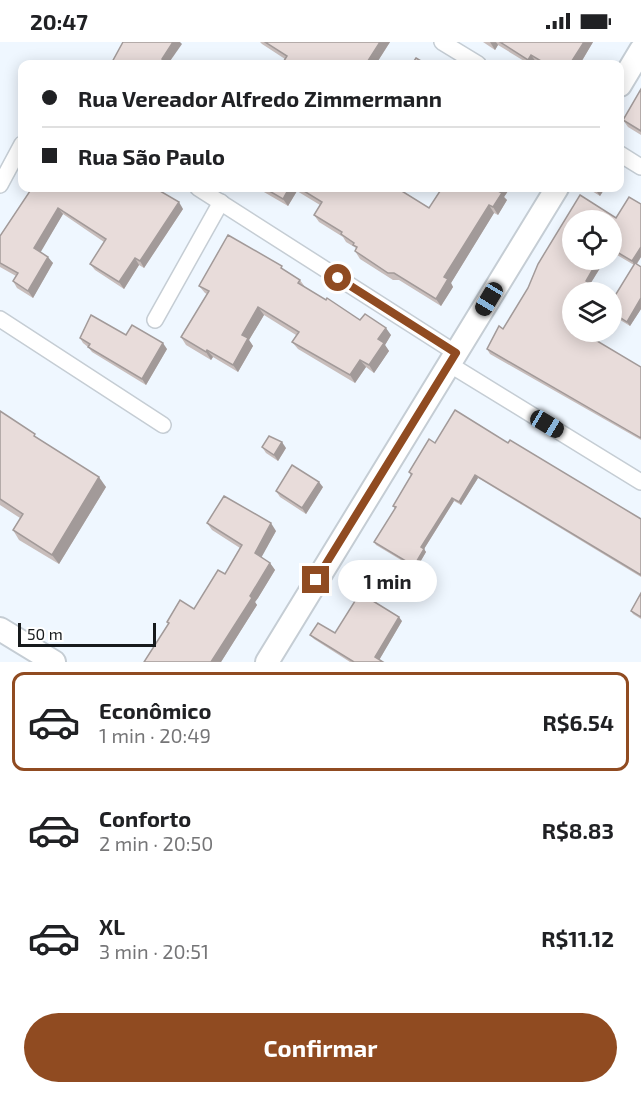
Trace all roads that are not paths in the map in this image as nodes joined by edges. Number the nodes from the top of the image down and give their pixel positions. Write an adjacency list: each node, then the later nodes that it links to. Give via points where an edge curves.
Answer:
1 (442, 42): 3 (street)
2 (641, 50): 4 (main road)
3 (471, 60)
4 (624, 78)
5 (18, 151): 8 (street)
6 (624, 156): 7 (street)
7 (641, 167)
8 (0, 185)
9 (205, 192): 11 (street)
10 (555, 192): 14 (main road)
11 (221, 202): 13 (street); 14 (street)
12 (0, 319): 15 (street)
13 (154, 320)
14 (452, 358): 16 (street); 19 (main road)
15 (163, 425)
16 (641, 482)
17 (0, 629): 18 (main road)
18 (54, 662)
19 (267, 662)

